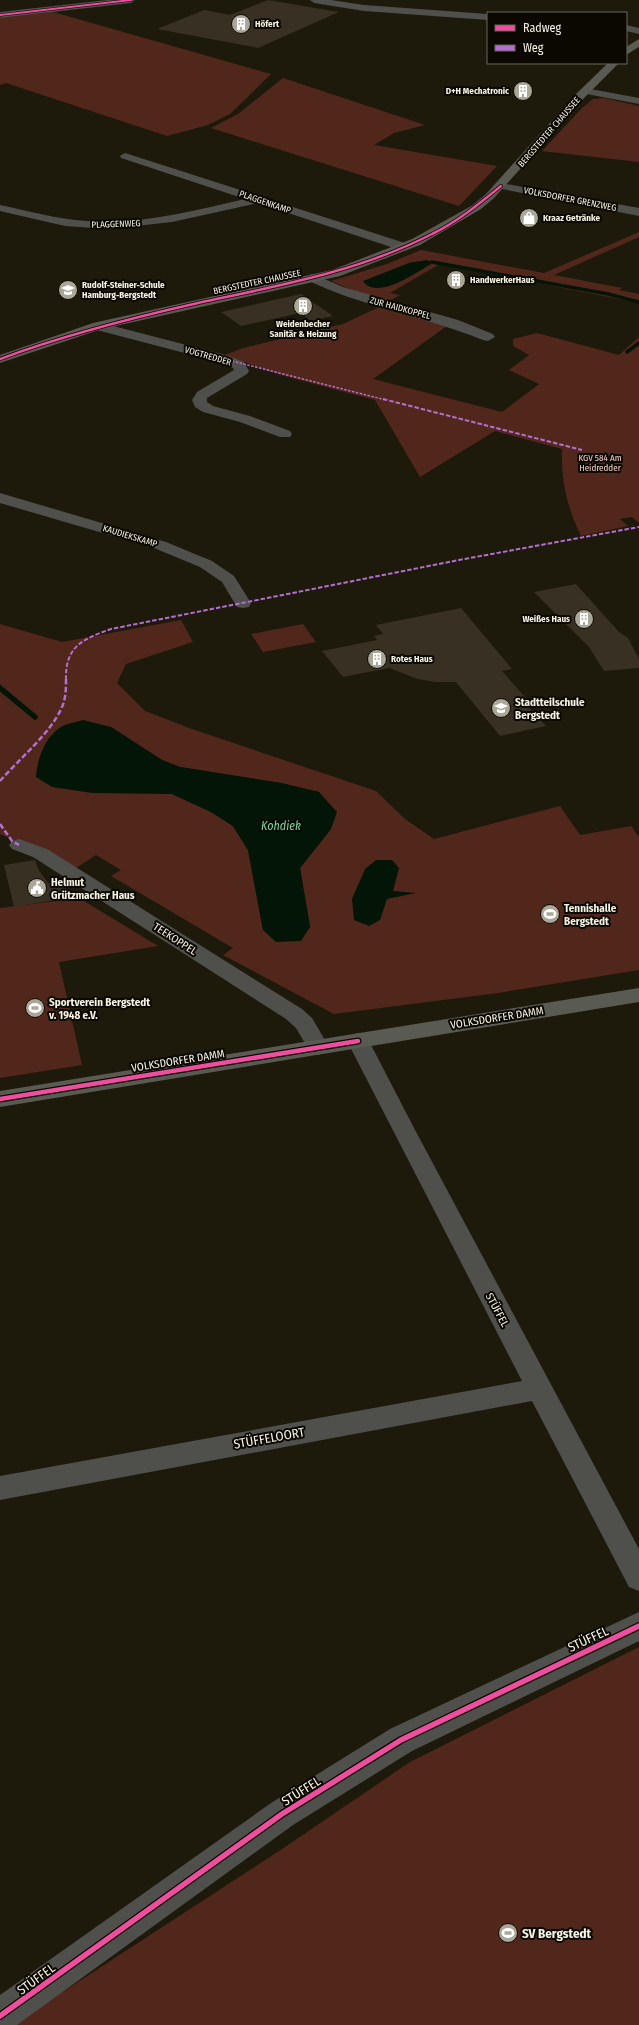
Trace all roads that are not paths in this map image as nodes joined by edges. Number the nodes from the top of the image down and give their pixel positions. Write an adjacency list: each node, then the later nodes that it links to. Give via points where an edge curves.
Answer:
1 (131, 0): 3 (street)
2 (314, 0): 4 (street, via 364,8)
3 (0, 15)
4 (487, 17)
5 (627, 27): 7 (street)
6 (627, 27): 8 (street)
7 (639, 27)
8 (639, 31)
9 (639, 42): 10 (main road)
10 (627, 51)
11 (613, 64): 12 (main road, BERGSTEDTER CHAUSSEE)
12 (586, 91): 13 (street); 15 (main road, BERGSTEDTER CHAUSSEE)
13 (639, 101)
14 (125, 156): 16 (street, PLAGGENKAMP)
15 (501, 186): 18 (street, VOLKSDORFER GRENZWEG); 19 (main road, BERGSTEDTER CHAUSSEE, via 481,204 451,223)
16 (256, 200): 17 (street, PLAGGENWEG, via 135,225 86,225); 19 (street, PLAGGENKAMP)
17 (0, 208)
18 (639, 212)
19 (404, 247): 20 (main road, BERGSTEDTER CHAUSSEE, via 353,267)
20 (313, 278): 21 (main road, BERGSTEDTER CHAUSSEE); 22 (street, ZUR HAIDKOPPEL, via 339,290 454,323)
21 (98, 326): 23 (main road, BERGSTEDTER CHAUSSEE); 24 (street, VOGTREDDER, via 239,365 242,371 202,395 200,404 208,409)
22 (488, 337)
23 (0, 359)
24 (285, 434)
25 (0, 498): 26 (street, KAUDIEKSKAMP, via 160,545 200,562 228,579)
26 (243, 603)
27 (19, 845): 30 (street, TEEKOPPEL, via 40,853 92,884 294,1014 304,1023)
28 (639, 995): 29 (main road, VOLKSDORFER DAMM)
29 (358, 1041): 30 (main road, VOLKSDORFER DAMM); 32 (street, STÜFFEL)
30 (318, 1047): 31 (main road, VOLKSDORFER DAMM)
31 (0, 1098)
32 (538, 1389): 33 (street, STÜFFELOORT); 34 (street, STÜFFEL)
33 (0, 1488)
34 (639, 1578)
35 (639, 1626): 36 (street, STÜFFEL, via 401,1740 282,1814)
36 (0, 2016)

